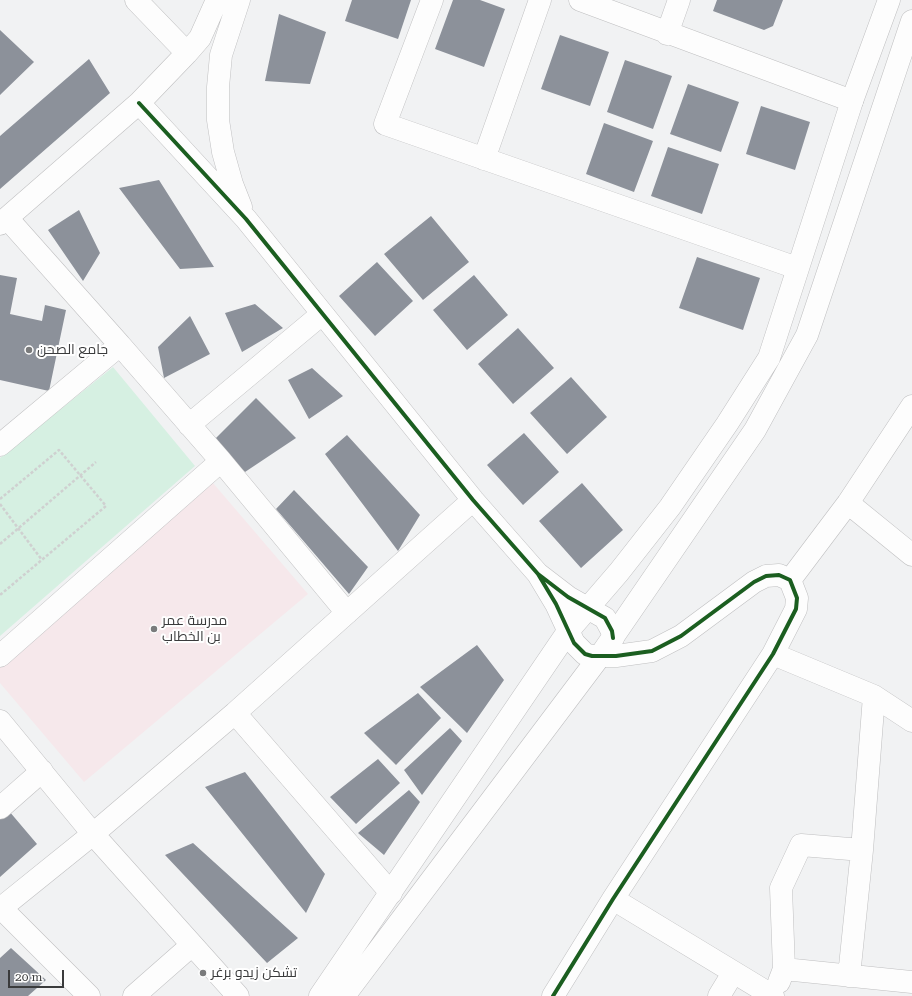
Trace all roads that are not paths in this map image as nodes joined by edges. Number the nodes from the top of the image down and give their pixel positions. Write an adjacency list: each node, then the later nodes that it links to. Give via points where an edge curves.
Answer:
1 (136, 0): 11 (street)
2 (216, 0): 11 (street, via 200,38)
3 (239, 0): 15 (street, via 221,55 218,120 226,165)
4 (432, 0): 14 (street, via 385,124)
5 (540, 0): 14 (street)
6 (580, 0): 10 (street)
7 (680, 0): 10 (street)
8 (888, 0): 12 (street)
9 (912, 21): 32 (street, via 807,334 755,430)
10 (667, 34): 12 (street)
11 (187, 53): 13 (street)
12 (852, 101): 17 (street)
13 (140, 103): 15 (street); 16 (street)
14 (484, 159): 17 (street)
15 (246, 220): 18 (street)
16 (3, 221): 19 (street)
17 (797, 268): 29 (street, via 769,358 670,507)
18 (322, 314): 21 (street); 24 (street)
19 (120, 345): 21 (street); 22 (street)
20 (912, 406): 25 (street)
21 (189, 424): 23 (street)
22 (0, 445)
23 (221, 461): 30 (street); 34 (street)
24 (473, 500): 27 (street); 30 (street)
25 (848, 503): 26 (street); 28 (street)
26 (912, 555)
27 (538, 574): 29 (street); 31 (street)
28 (790, 580): 33 (street, via 797,598 796,609); 35 (street, via 779,575 766,576 754,582 681,636 652,651)
29 (586, 609): 31 (street); 32 (street, via 605,618)
30 (347, 613): 37 (street)
31 (569, 630): 35 (street, via 579,649 592,656); 44 (street)
32 (613, 638): 35 (street)
33 (773, 654): 36 (street); 45 (street)
34 (0, 656)
35 (600, 656): 50 (street)
36 (874, 696): 39 (street); 43 (street)
37 (235, 713): 42 (street); 44 (street)
38 (0, 721): 40 (street)
39 (912, 721)
40 (42, 772): 41 (street); 42 (street)
41 (0, 808)
42 (93, 834): 46 (street); 47 (street)
43 (862, 850): 48 (street, via 801,845 781,888); 51 (street)
44 (391, 893): 56 (street)
45 (613, 899): 49 (street); 59 (street)
46 (1, 908): 53 (street)
47 (192, 945): 54 (street); 55 (street)
48 (784, 969): 51 (street); 61 (street)
49 (733, 973): 60 (street); 61 (street)
50 (359, 975): 57 (street); 58 (street)
51 (849, 976): 52 (street)
52 (912, 982)
53 (89, 996)
54 (134, 996)
55 (238, 996)
56 (320, 996)
57 (344, 996)
58 (365, 996)
59 (553, 996)
60 (719, 996)
61 (773, 996)

